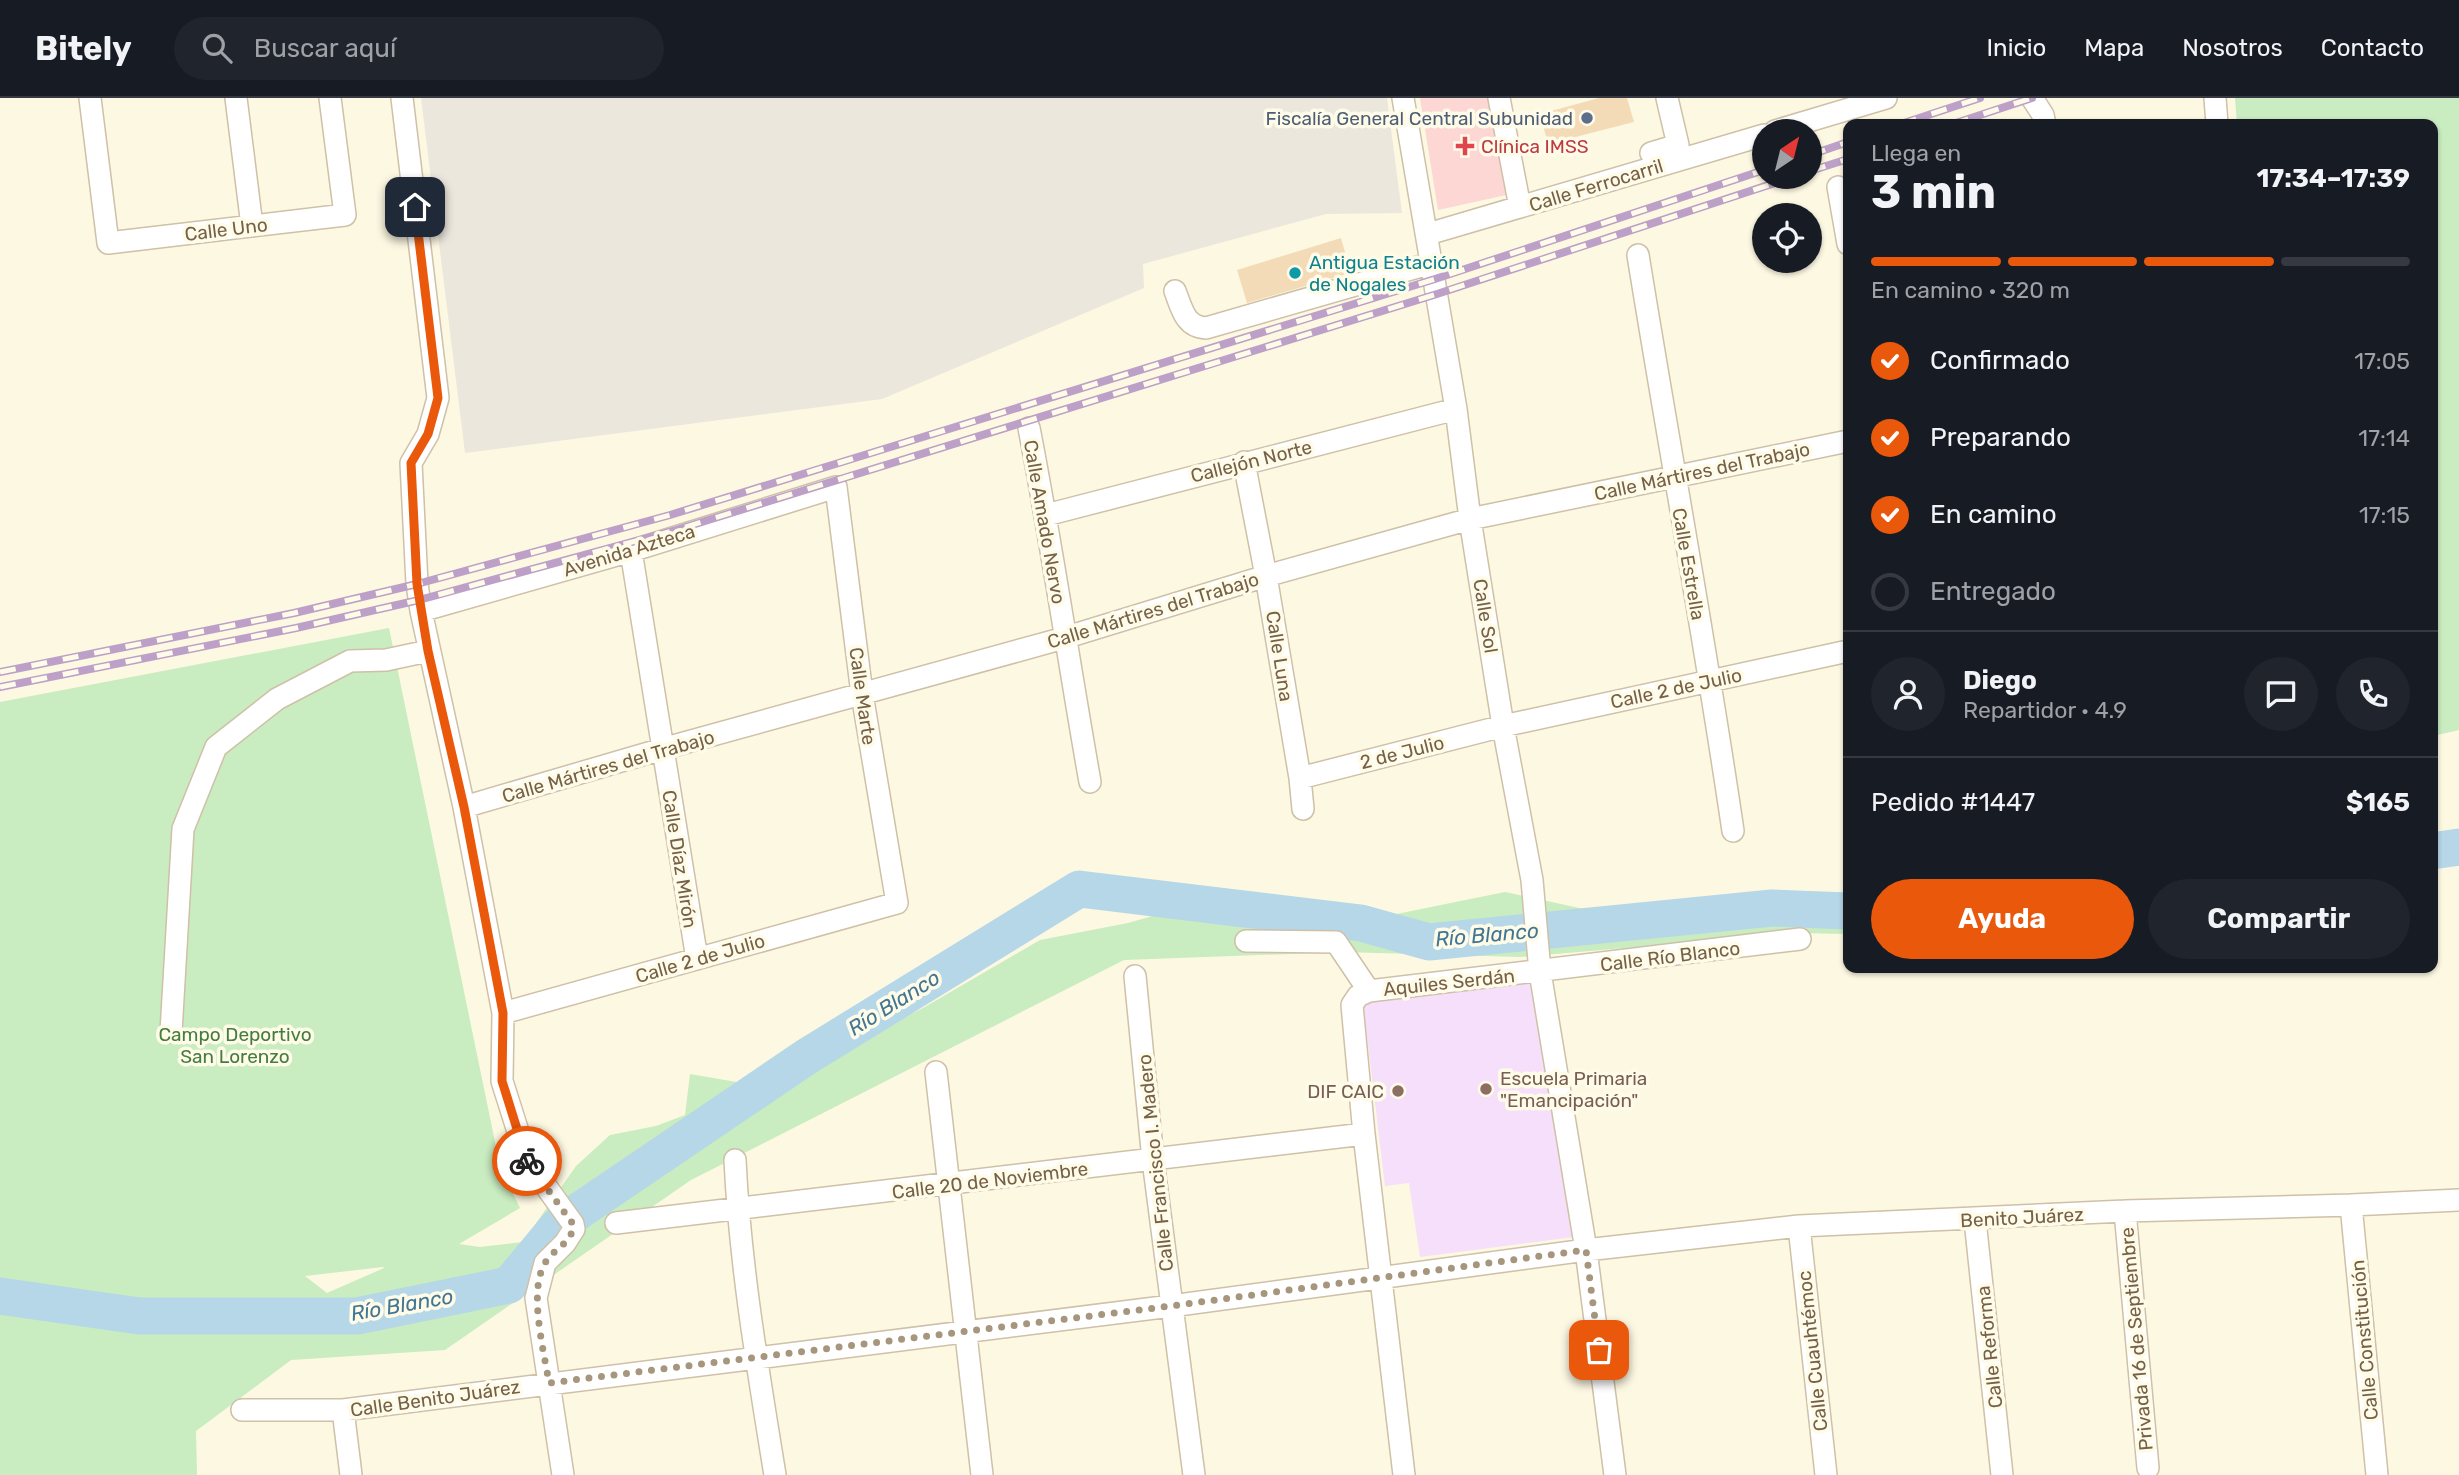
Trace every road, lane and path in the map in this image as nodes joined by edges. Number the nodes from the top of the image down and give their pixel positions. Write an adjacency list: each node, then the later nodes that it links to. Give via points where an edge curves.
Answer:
1 (90, 98): 18 (street, Calle Uno, via 108,243)
2 (236, 98): 18 (street)
3 (330, 98): 18 (street, Calle Uno, via 345,215)
4 (402, 98): 33 (street, via 438,398 428,434 411,463)
5 (1403, 98): 19 (street, Calle Sol)
6 (1499, 98): 16 (street)
7 (1667, 98): 16 (street, via 1678,145)
8 (1886, 98): 11 (street)
9 (2032, 98): 12 (street)
10 (2215, 98): 13 (street)
11 (1815, 119)
12 (2044, 119)
13 (2217, 119)
14 (1752, 138): 16 (street, Calle Ferrocarril)
15 (1838, 187): 17 (street)
16 (1519, 200): 19 (street, Calle Ferrocarril)
17 (1843, 216)
18 (252, 226)
19 (1428, 234): 21 (street, Calle Sol)
20 (1638, 255): 27 (street, Calle Estrella)
21 (1433, 271): 22 (street, via 1206,328 1188,323); 23 (street, Calle Sol)
22 (1175, 291)
23 (1456, 409): 26 (street, Callejón Norte); 30 (street, Calle Sol)
24 (1029, 428): 29 (street, Calle Amado Nervo)
25 (1843, 442): 27 (street, Calle Mártires del Trabajo)
26 (1244, 462): 29 (street, Callejón Norte); 32 (street, Calle Luna)
27 (1674, 478): 30 (street, Calle Mártires del Trabajo); 37 (street, Calle Estrella)
28 (836, 487): 31 (street, Avenida Azteca); 38 (street, Calle Marte)
29 (1046, 515): 34 (street, Calle Amado Nervo)
30 (1470, 519): 32 (street, Calle Mártires del Trabajo); 39 (street, Calle Sol)
31 (631, 551): 33 (street, Avenida Azteca); 40 (street, Calle Díaz Mirón)
32 (1266, 576): 34 (street, Calle Mártires del Trabajo); 41 (street, Calle Luna)
33 (421, 611): 36 (street)
34 (1064, 638): 38 (street, Calle Mártires del Trabajo); 42 (street, Calle Amado Nervo)
35 (1843, 652): 37 (street, Calle 2 de Julio)
36 (419, 653): 43 (street); 54 (street, via 349,661 277,699 216,747 183,829)
37 (1711, 680): 39 (street, Calle 2 de Julio); 45 (street, Calle Estrella)
38 (862, 694): 40 (street, Calle Mártires del Trabajo); 46 (street, Calle Marte)
39 (1503, 726): 41 (street, 2 de Julio); 50 (street, Calle Sol, via 1532,880)
40 (662, 749): 43 (street, Calle Mártires del Trabajo); 49 (street, Calle Díaz Mirón)
41 (1300, 778): 44 (street, Calle Luna)
42 (1090, 782)
43 (464, 807): 53 (street)
44 (1303, 809)
45 (1733, 831)
46 (897, 903): 49 (street, Calle 2 de Julio)
47 (1800, 939): 50 (street, Calle Río Blanco)
48 (1246, 941): 52 (street, via 1336,942)
49 (697, 959): 53 (street, Calle 2 de Julio)
50 (1539, 962): 52 (street, Aquiles Serdán); 67 (street, Calle Sol)
51 (1135, 976): 58 (street, Calle Francisco I. Madero)
52 (1363, 993): 56 (street, via 1352,1005)
53 (503, 1013): 72 (street, via 502,1081 527,1160 573,1224 565,1243 545,1263 536,1298)
54 (171, 1032)
55 (936, 1072): 59 (street)
56 (1364, 1134): 58 (street, Calle 20 de Noviembre); 68 (street)
57 (735, 1160): 62 (street)
58 (1153, 1160): 59 (street, Calle 20 de Noviembre); 69 (street, Calle Francisco I. Madero)
59 (948, 1185): 62 (street, Calle 20 de Noviembre); 70 (street)
60 (2459, 1200): 61 (street, Benito Juárez)
61 (2351, 1206): 63 (street, Benito Juárez); 85 (street, Calle Constitución)
62 (737, 1210): 65 (street, Calle 20 de Noviembre); 71 (street)
63 (2125, 1211): 64 (street, Benito Juárez); 75 (street, Privada 16 de Septiembre)
64 (1975, 1220): 66 (street, Benito Juárez); 84 (street, Calle Reforma)
65 (616, 1223)
66 (1799, 1226): 67 (street, Benito Juárez); 83 (street, Calle Cuauhtémoc)
67 (1586, 1250): 68 (street, Calle Benito Juárez); 82 (street, Calle Sol)
68 (1380, 1278): 69 (street, Calle Benito Juárez); 81 (street)
69 (1171, 1306): 70 (street, Calle Benito Juárez); 80 (street, Calle Francisco I. Madero)
70 (965, 1331): 71 (street, Calle Benito Juárez); 79 (street)
71 (756, 1357): 72 (street, Calle Benito Juárez); 78 (street)
72 (549, 1383): 74 (street, Calle Benito Juárez); 77 (street)
73 (242, 1410): 74 (street, Calle Benito Juárez)
74 (344, 1410): 76 (street)
75 (2148, 1468)
76 (351, 1475)
77 (563, 1475)
78 (775, 1475)
79 (982, 1475)
80 (1194, 1475)
81 (1404, 1475)
82 (1615, 1475)
83 (1826, 1475)
84 (2002, 1475)
85 (2377, 1475)

